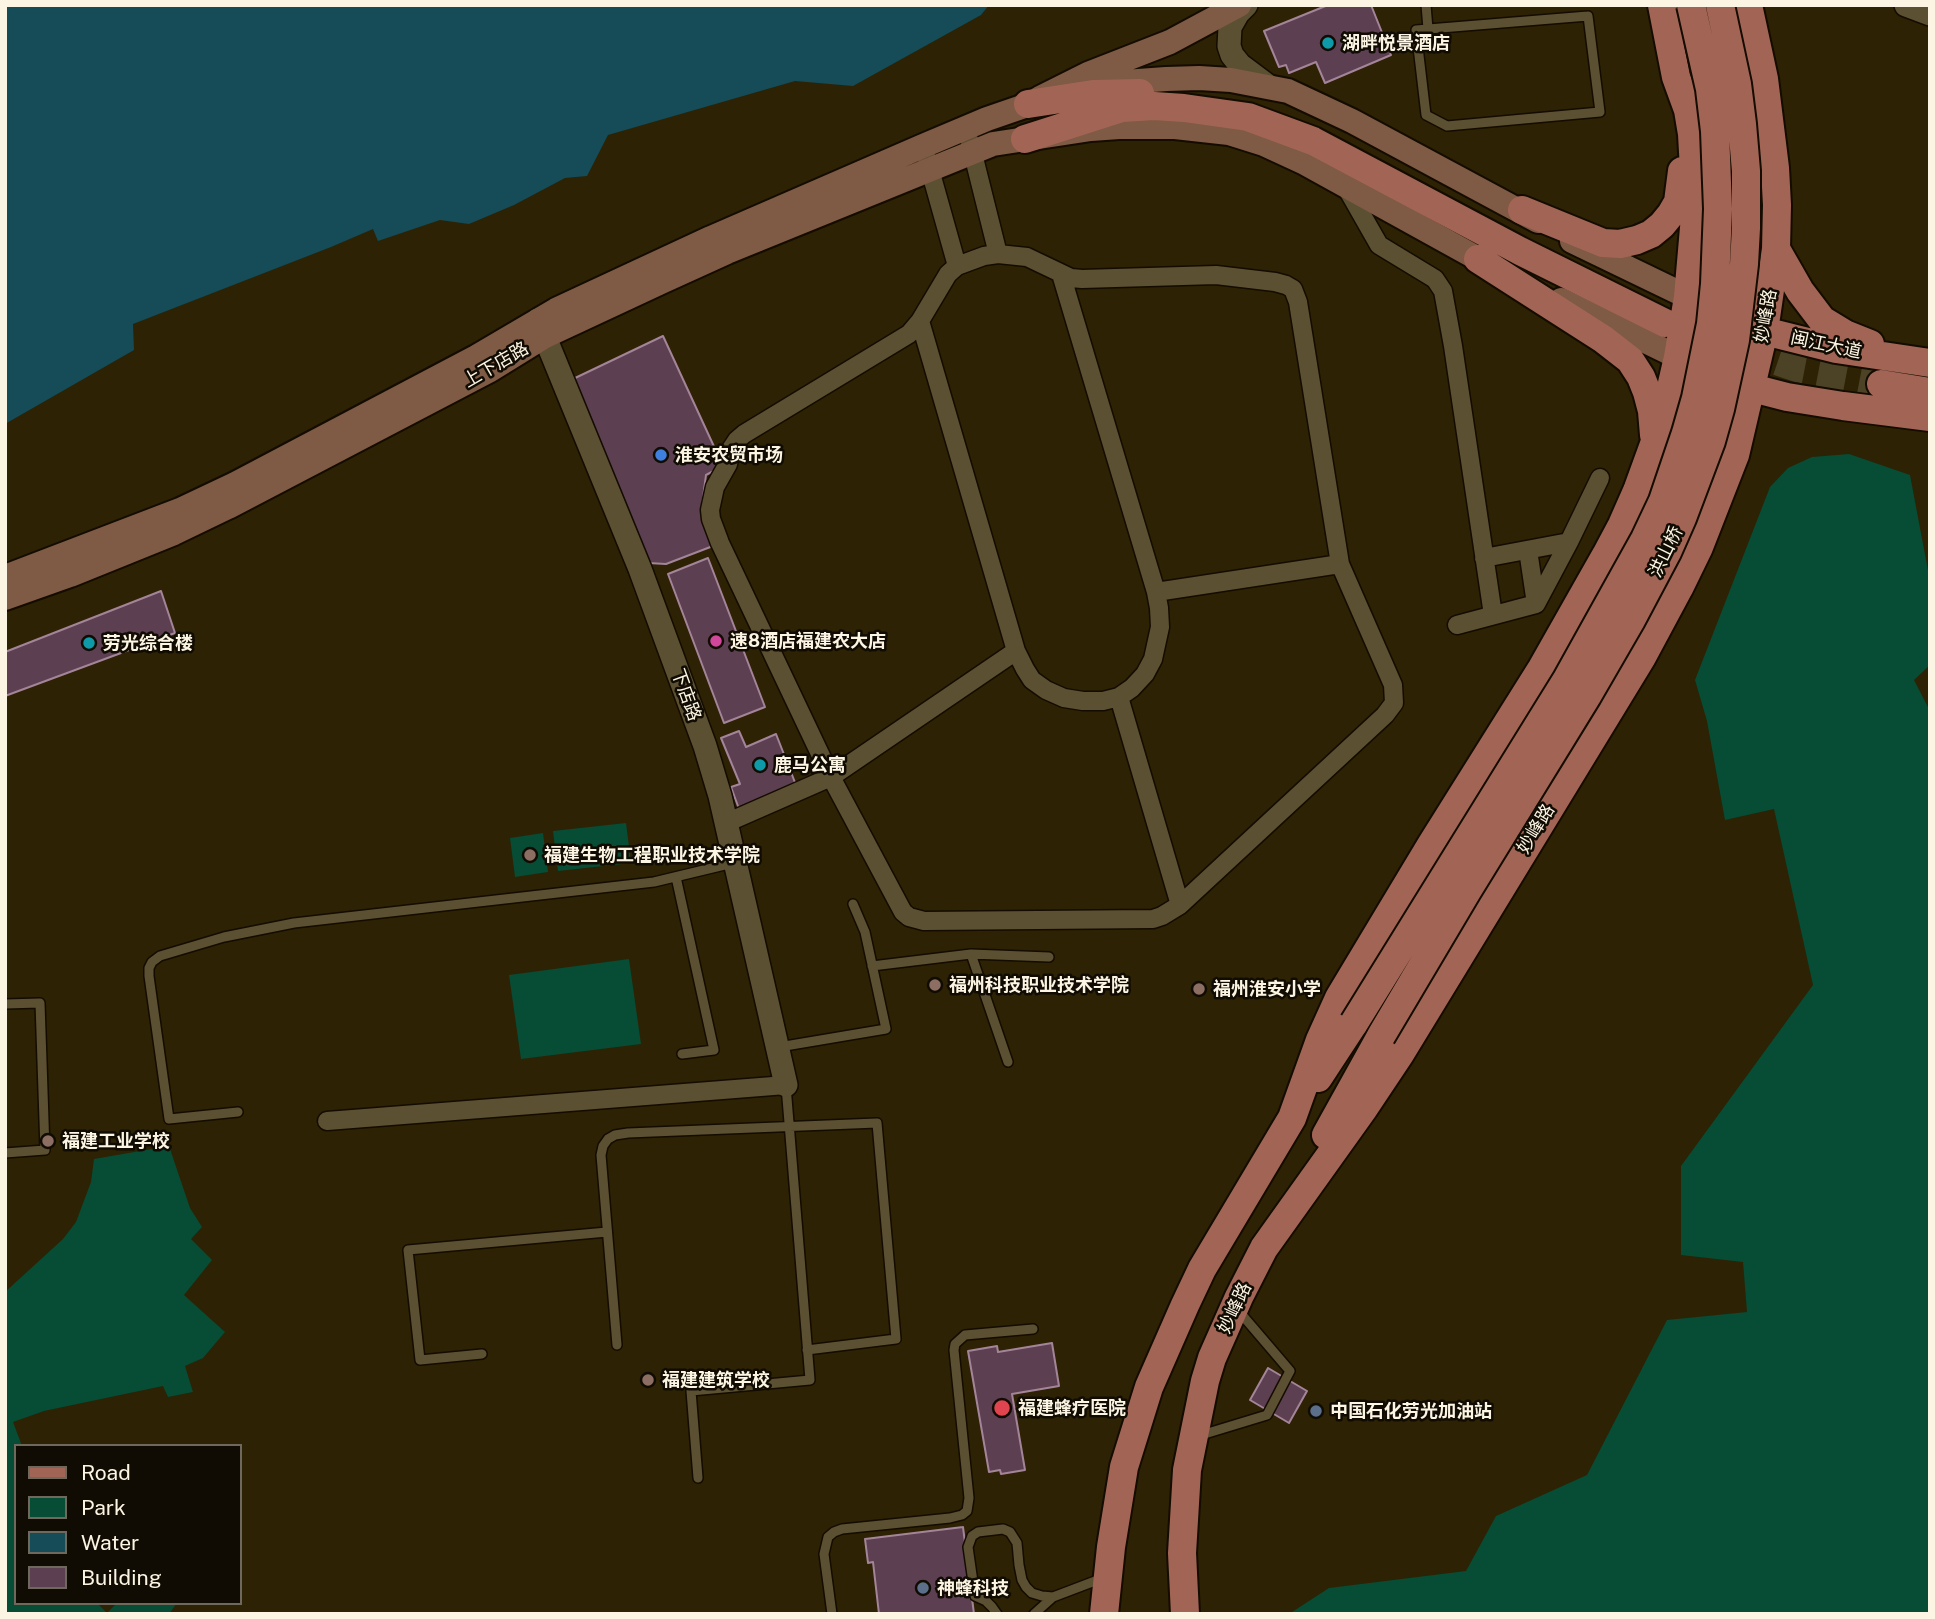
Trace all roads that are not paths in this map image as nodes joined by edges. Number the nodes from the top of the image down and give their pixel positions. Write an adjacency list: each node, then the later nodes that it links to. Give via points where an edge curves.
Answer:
1 (1239, 5): 13 (main road, via 1170,42)
2 (1246, 5): 12 (street, via 1230,27 1229,46 1240,65)
3 (1426, 5): 10 (lane)
4 (1662, 5): 11 (main road)
5 (1691, 5): 63 (main road, bridge, via 1715,131 1715,284 1696,398 1662,501 1573,670)
6 (1720, 5): 68 (main road, 洪山桥, bridge, via 1742,124 1746,228 1735,340 1711,441 1667,552 1631,620 1381,1036)
7 (1748, 5): 19 (main road, 妙峰路, via 1764,79 1775,168)
8 (1906, 5): 9 (street)
9 (1930, 14)
10 (1428, 29): 10 (lane, via 1416,30 1426,114 1447,126 1600,112 1588,16)
11 (1676, 77): 18 (main road, via 1681,190 1662,225 1637,240 1603,243); 24 (main road, via 1692,134 1696,205)
12 (1268, 86): 13 (main road, via 1199,78 1122,81); 18 (main road, via 1309,99)
13 (1028, 104): 14 (main road); 24 (main road, via 1093,94 1159,92 1250,106 1345,146 1562,262)
14 (980, 136): 15 (main road); 16 (main road, 上下店路); 20 (street)
15 (1025, 139): 17 (main road, via 1119,127 1175,127 1229,134 1281,151); 24 (main road, via 1122,108 1164,107 1248,117 1313,141 1520,251)
16 (926, 157): 22 (street); 26 (main road, 上下店路, via 727,252)
17 (1346, 187): 21 (main road); 38 (street, via 1379,244 1434,279 1443,291)
18 (1522, 210): 24 (main road)
19 (1776, 249): 27 (main road, 妙峰路); 29 (main road, via 1822,320 1856,339)
20 (998, 254): 22 (street); 23 (street, via 1027,257)
21 (1478, 259): 28 (main road); 34 (main road, via 1630,360 1647,392)
22 (957, 266): 25 (street)
23 (1061, 274): 39 (street, via 1082,279 1216,275 1275,282 1293,289); 41 (street)
24 (1675, 312): 27 (main road, 闽江大道); 28 (main road)
25 (920, 321): 46 (street); 48 (street, via 909,334 744,434 731,449 711,498 711,519 720,543)
26 (542, 328): 40 (main road, 上下店路, via 476,356 180,510); 42 (main road, 上下店路, via 490,370 228,507 174,533); 49 (street, 下店路, via 645,581 705,746)
27 (1764, 331): 29 (main road, 闽江大道, via 1836,349); 31 (main road, 妙峰路)
28 (1678, 357): 31 (main road); 34 (main road)
29 (1930, 362)
30 (1930, 383): 32 (main road, via 1881,379)
31 (1752, 388): 33 (main road); 68 (main road, 妙峰路, via 1718,502 1642,657 1389,1071)
32 (1930, 392)
33 (1930, 417)
34 (1655, 441): 63 (main road, via 1622,525 1569,622 1339,998)
35 (1600, 478): 36 (street)
36 (1569, 542): 37 (street); 43 (street)
37 (1528, 550): 38 (street); 43 (street)
38 (1484, 558): 44 (street)
39 (1340, 564): 41 (street); 53 (street, via 1393,685 1394,703)
40 (5, 577)
41 (1156, 592): 47 (street, via 1160,627 1153,659 1145,674)
42 (5, 598)
43 (1536, 604): 44 (street)
44 (1493, 615): 45 (street)
45 (1457, 625)
46 (1016, 651): 47 (street, via 1032,680 1046,690 1083,701); 48 (street)
47 (1119, 697): 53 (street)
48 (831, 777): 49 (street); 53 (street, via 909,917 924,921 1153,919)
49 (726, 823): 50 (street, 下店路)
50 (735, 862): 51 (lane); 58 (street, 下店路)
51 (676, 877): 59 (lane, via 714,1050); 62 (lane, via 294,923 160,956 152,962 149,976 169,1119)
52 (853, 904): 56 (lane)
53 (1180, 905)
54 (971, 954): 55 (lane); 56 (lane); 60 (lane)
55 (1049, 957)
56 (872, 966): 58 (lane, via 886,1029)
57 (5, 1004): 66 (lane, via 40,1003 45,1150)
58 (778, 1047): 61 (street, 下店路)
59 (682, 1054)
60 (1008, 1062)
61 (786, 1084): 64 (street); 65 (lane)
62 (238, 1112)
63 (1292, 1118): 76 (main road, via 1202,1269 1149,1387 1125,1467)
64 (327, 1121)
65 (791, 1126): 67 (lane, via 628,1133 608,1139 601,1155); 72 (lane); 72 (lane, via 877,1123 896,1339)
66 (5, 1153)
67 (607, 1232): 71 (lane); 73 (lane, via 408,1250 421,1360)
68 (1264, 1248): 69 (main road, 妙峰路)
69 (1235, 1307): 74 (main road, 妙峰路, via 1212,1358); 74 (lane, via 1290,1371 1266,1415)
70 (1033, 1329): 78 (lane, via 965,1335 955,1344 967,1511 950,1518 834,1532 824,1554)
71 (617, 1345)
72 (807, 1350): 75 (lane, via 810,1380 691,1391)
73 (482, 1354)
74 (1193, 1437): 82 (main road, 妙峰路, via 1183,1523)
75 (698, 1478)
76 (1107, 1576): 77 (lane); 81 (main road)
77 (1053, 1597): 79 (lane, via 1026,1587 1017,1543 1010,1532 978,1532 968,1546 975,1596); 80 (lane)
78 (832, 1614)
79 (997, 1614)
80 (1034, 1614)
81 (1104, 1614)
82 (1185, 1614)

